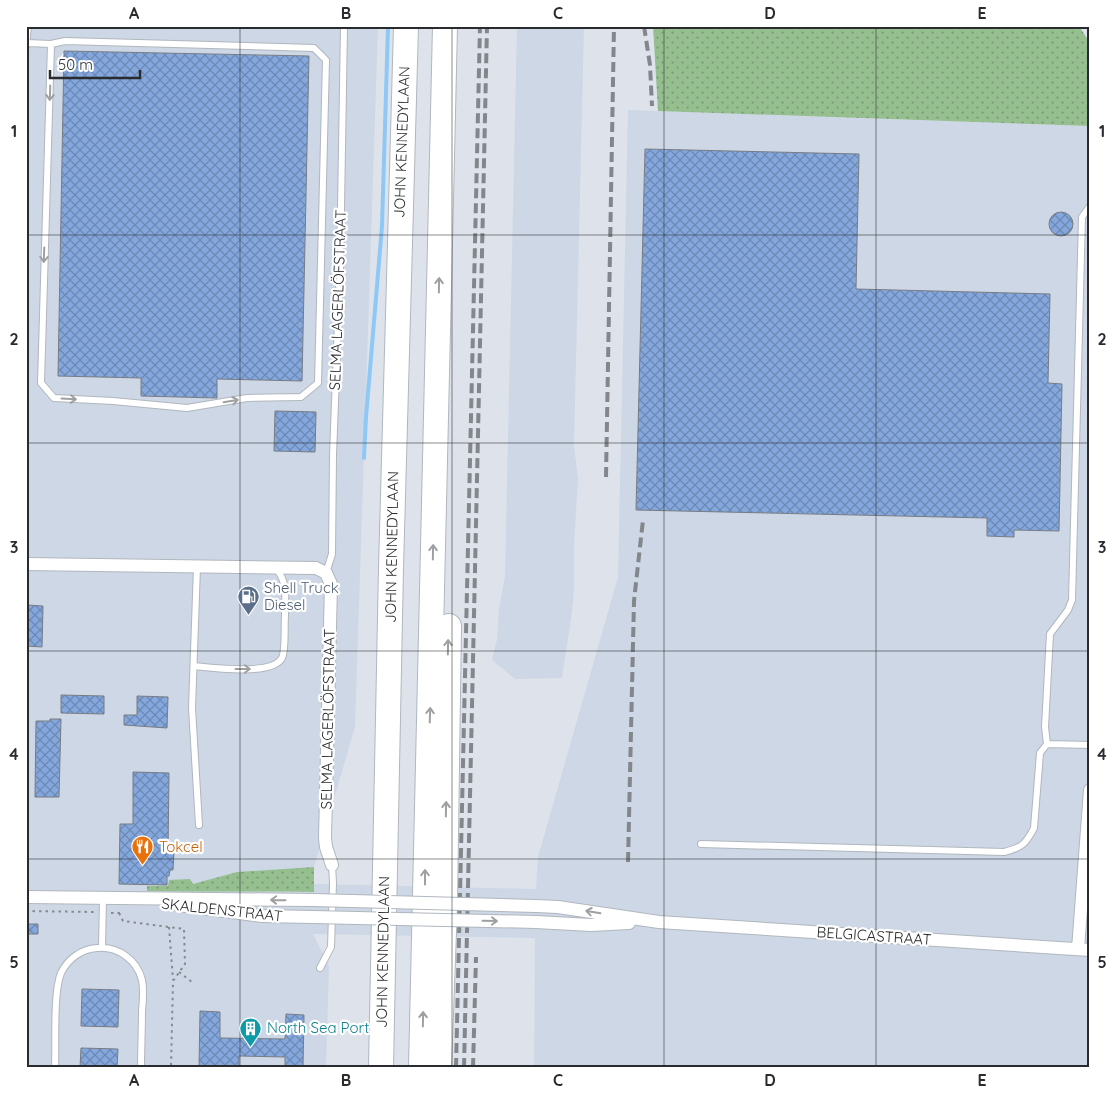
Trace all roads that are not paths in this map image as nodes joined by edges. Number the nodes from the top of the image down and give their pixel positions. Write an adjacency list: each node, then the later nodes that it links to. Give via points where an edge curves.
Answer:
1 (28, 26): 7 (lane)
2 (344, 26): 14 (lane, SELMA LAGERLÖFSTRAAT, via 332,554)
3 (406, 26): 8 (highway, JOHN KENNEDYLAAN)
4 (417, 26): 34 (highway, JOHN KENNEDYLAAN)
5 (445, 26): 10 (highway, one-way to 5)
6 (51, 44): 6 (lane, one-way to 6, via 41,383 54,398 187,408 248,398 301,397 318,383 326,60 314,48 64,41); 7 (lane)
7 (26, 45)
8 (401, 194): 25 (highway, via 373,684); 33 (highway, JOHN KENNEDYLAAN)
9 (1090, 206): 16 (lane, via 1082,217 1072,600 1050,634)
10 (438, 312): 24 (highway, one-way to 10, via 450,526); 35 (highway, one-way to 10)
11 (26, 564): 12 (street)
12 (197, 567): 13 (street); 15 (lane)
13 (276, 568): 14 (street, via 316,568); 15 (lane, one-way to 13, via 263,669 278,664 283,656 285,600 284,583)
14 (326, 573): 21 (street, SELMA LAGERLÖFSTRAAT, via 331,584 325,838)
15 (194, 666): 19 (lane, via 192,708)
16 (1047, 744): 17 (lane); 20 (lane, via 1040,753 1034,828 1029,839 1017,849 1004,852)
17 (1090, 745)
18 (1090, 790): 28 (street)
19 (199, 825)
20 (701, 844)
21 (332, 865): 29 (lane, via 331,947)
22 (26, 897): 23 (street, SKALDENSTRAAT)
23 (103, 898): 25 (street, SKALDENSTRAAT, bridge, via 262,916); 25 (street, SKALDENSTRAAT, one-way to 23, bridge, via 314,900); 27 (lane)
24 (444, 912): 25 (street, bridge); 26 (street, BELGICASTRAAT, one-way to 26, bridge, via 536,922); 26 (street, BELGICASTRAAT, one-way to 24, bridge, via 558,907); 36 (highway)
25 (371, 917): 32 (highway)
26 (659, 922): 28 (street, BELGICASTRAAT)
27 (102, 947): 30 (lane, via 78,954 62,972 58,989); 31 (lane, via 125,955 140,975 143,991)
28 (1084, 949)
29 (320, 968)
30 (55, 1068)
31 (141, 1068)
32 (368, 1068)
33 (381, 1068)
34 (392, 1068)
35 (421, 1068)
36 (439, 1068)

